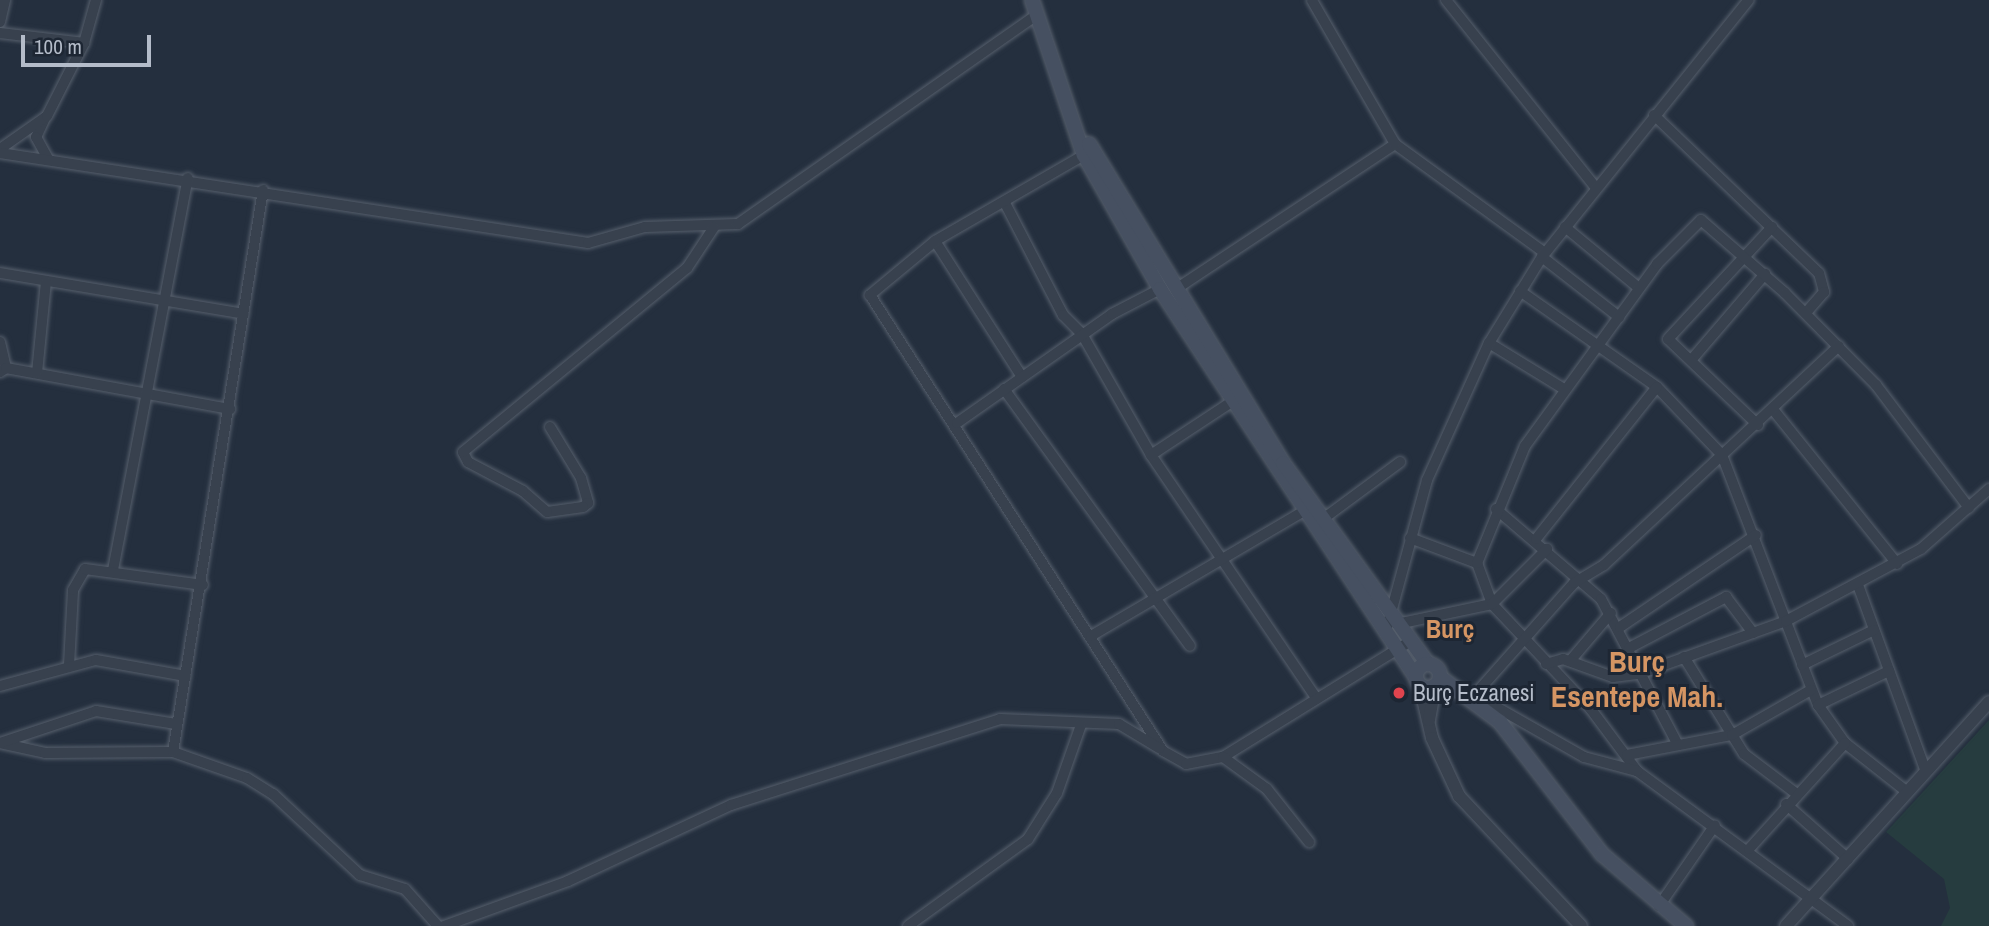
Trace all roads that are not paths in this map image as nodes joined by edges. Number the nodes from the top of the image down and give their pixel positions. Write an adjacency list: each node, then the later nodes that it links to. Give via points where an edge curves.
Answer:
1 (5, 0): 8 (street)
2 (96, 0): 10 (street)
3 (1032, 0): 7 (main road)
4 (1312, 0): 14 (street)
5 (1446, 0): 19 (street)
6 (1749, 0): 11 (street)
7 (1036, 15): 13 (main road); 22 (street, via 770,205 738,224)
8 (0, 22)
9 (0, 33): 10 (street)
10 (84, 43): 12 (street)
11 (1654, 115): 19 (street); 24 (street)
12 (47, 116): 15 (street); 17 (street, via 36,137)
13 (1077, 129): 16 (main road); 34 (main road)
14 (1395, 145): 26 (street); 34 (street)
15 (0, 151): 17 (street)
16 (1084, 155): 21 (street); 32 (main road)
17 (49, 159): 18 (street)
18 (188, 178): 20 (street); 35 (street)
19 (1596, 188): 23 (street)
20 (263, 190): 22 (street, via 588,243 645,227); 37 (street)
21 (1006, 205): 25 (street); 39 (street, via 1063,315)
22 (714, 227): 57 (street, via 687,268 463,452 467,462 523,491 547,512 583,507 587,503 581,478)
23 (1565, 227): 26 (street); 31 (street)
24 (1772, 227): 27 (street); 36 (street, via 1822,277 1824,292)
25 (935, 241): 47 (street); 55 (street, via 870,295)
26 (1544, 255): 33 (street); 38 (street)
27 (1743, 255): 29 (street); 31 (street, via 1701,220); 44 (street, via 1668,339)
28 (0, 273): 30 (street)
29 (1765, 274): 36 (street); 44 (street)
30 (46, 281): 35 (street); 46 (street)
31 (1639, 288): 38 (street)
32 (1160, 289): 34 (main road); 39 (street)
33 (1520, 291): 41 (street); 42 (street)
34 (1177, 299): 52 (main road); 65 (main road)
35 (163, 300): 37 (street); 51 (street)
36 (1806, 313): 43 (street)
37 (244, 314): 53 (street)
38 (1619, 317): 42 (street)
39 (1082, 334): 47 (street); 58 (street)
40 (0, 342): 45 (street)
41 (1489, 343): 50 (street); 67 (street, via 1427,480)
42 (1597, 346): 48 (street); 50 (street)
43 (1839, 346): 54 (street); 62 (street, via 1912,428)
44 (1693, 358): 56 (street)
45 (3, 370): 46 (street)
46 (37, 373): 51 (street)
47 (1022, 377): 49 (street)
48 (1657, 387): 59 (street); 68 (street)
49 (1004, 389): 55 (street); 77 (street)
50 (1564, 390): 63 (street, via 1525,446)
51 (142, 393): 53 (street); 73 (street)
52 (1230, 403): 58 (street); 64 (main road)
53 (230, 409): 75 (street)
54 (1775, 412): 56 (street); 72 (street)
55 (957, 423): 85 (street)
56 (1758, 425): 59 (street)
57 (550, 427)
58 (1151, 455): 70 (street)
59 (1722, 455): 66 (street); 74 (street)
60 (1400, 462): 65 (street)
61 (1989, 489): 62 (street)
62 (1969, 508): 72 (street)
63 (1496, 509): 68 (street); 71 (street)
64 (1302, 512): 70 (street); 81 (main road)
65 (1323, 519): 81 (main road)
66 (1756, 535): 80 (street); 82 (street)
67 (1410, 538): 71 (street); 81 (street)
68 (1536, 540): 69 (street)
69 (1547, 548): 74 (street); 78 (street)
70 (1226, 563): 77 (street); 103 (street)
71 (1477, 563): 78 (street)
72 (1897, 564): 76 (street)
73 (113, 570): 75 (street); 95 (street, via 85,569 73,590)
74 (1583, 579): 79 (street); 87 (street)
75 (203, 585): 98 (street)
76 (1858, 585): 80 (street); 83 (street)
77 (1157, 600): 85 (street); 88 (street)
78 (1492, 604): 81 (street); 87 (street)
79 (1611, 613): 82 (street); 92 (street)
80 (1786, 621): 84 (street); 94 (street)
81 (1391, 623): 86 (main road); 90 (main road)
82 (1619, 627): 89 (street)
83 (1874, 630): 94 (street); 96 (street)
84 (1753, 632): 89 (street, via 1726,597); 91 (street)
85 (1091, 636): 105 (street)
86 (1412, 641): 90 (street); 99 (main road, via 1428,664)
87 (1525, 644): 93 (street); 102 (street, via 1490,672)
88 (1190, 646)
89 (1629, 648): 97 (street)
90 (1398, 650): 99 (main road); 103 (street)
91 (1684, 657): 97 (street); 110 (street)
92 (1570, 660): 93 (street); 97 (street, via 1613,677)
93 (1546, 664): 116 (street)
94 (1802, 664): 101 (street)
95 (69, 665): 98 (street, via 96,660); 100 (street)
96 (1889, 671): 106 (street); 118 (street)
97 (1639, 674): 113 (street)
98 (186, 676): 107 (street)
99 (1428, 681): 102 (main road); 133 (street, via 1429,720 1459,796)
100 (0, 686)
101 (1811, 690): 106 (street); 110 (street)
102 (1474, 697): 119 (street, via 1584,757); 128 (main road, via 1525,750 1602,854)
103 (1316, 698): 117 (street)
104 (1989, 702): 118 (street)
105 (1133, 705): 109 (street); 114 (street)
106 (1818, 705): 112 (street)
107 (176, 724): 111 (street, via 96,711); 115 (street)
108 (1081, 725): 109 (street, via 1119,724); 131 (street, via 1000,719 731,805 568,881); 132 (street, via 1057,793 1028,839)
109 (1131, 731): 114 (street)
110 (1732, 735): 113 (street); 120 (street, via 1744,754)
111 (0, 743): 115 (street, via 45,753)
112 (1845, 743): 120 (street); 121 (street)
113 (1678, 745): 116 (street)
114 (1163, 751): 117 (street, via 1186,764)
115 (173, 752): 130 (street, via 273,794 348,865 405,889)
116 (1628, 755): 119 (street)
117 (1223, 757): 124 (street, via 1267,789)
118 (1925, 769): 121 (street)
119 (1637, 771): 123 (street)
120 (1794, 792): 122 (street)
121 (1906, 792): 126 (street)
122 (1786, 804): 125 (street); 126 (street)
123 (1715, 825): 125 (street); 128 (street)
124 (1309, 842)
125 (1749, 849): 127 (street)
126 (1849, 859): 127 (street)
127 (1812, 898): 134 (street); 135 (street)
128 (1660, 906): 129 (main road)
129 (1679, 924)
130 (438, 926)
131 (444, 926)
132 (908, 926)
133 (1581, 926)
134 (1786, 926)
135 (1848, 926)

